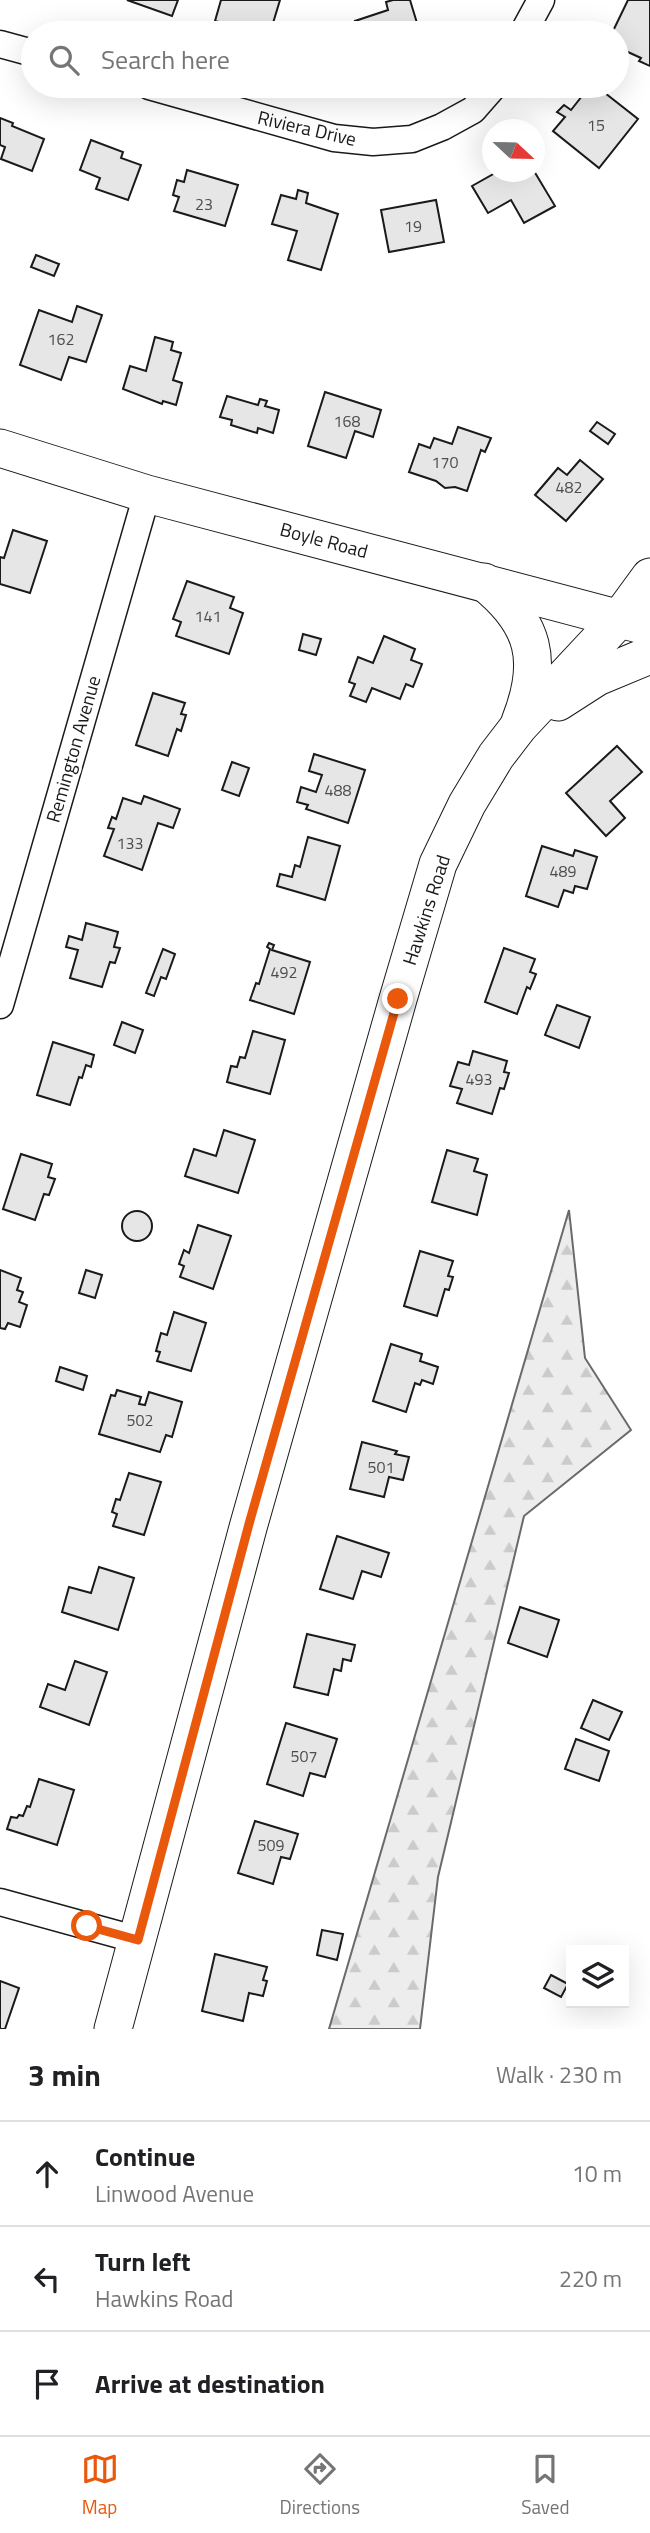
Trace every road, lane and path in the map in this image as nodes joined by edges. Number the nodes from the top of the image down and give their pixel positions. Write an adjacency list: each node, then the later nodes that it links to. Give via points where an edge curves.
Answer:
1 (541, 0): 2 (street)
2 (530, 21)
3 (0, 44): 4 (street)
4 (21, 50)
5 (192, 98): 6 (street, Riviera Drive, via 334,138 373,142 412,139 473,110)
6 (484, 98)
7 (0, 448): 8 (street, Boyle Road)
8 (146, 494): 10 (street, Boyle Road); 14 (street, Remington Avenue)
9 (650, 577): 11 (street, Hawkins Road)
10 (483, 582): 11 (street, Boyle Road); 13 (street, via 506,600 524,627 534,660 531,694)
11 (635, 622): 13 (street, Hawkins Road)
12 (650, 655): 13 (street, via 597,677)
13 (519, 726): 16 (street, Hawkins Road, via 467,804 438,864 249,1524)
14 (0, 1005)
15 (0, 1902): 16 (street)
16 (138, 1940): 17 (street, Hawkins Road)
17 (113, 2029)

